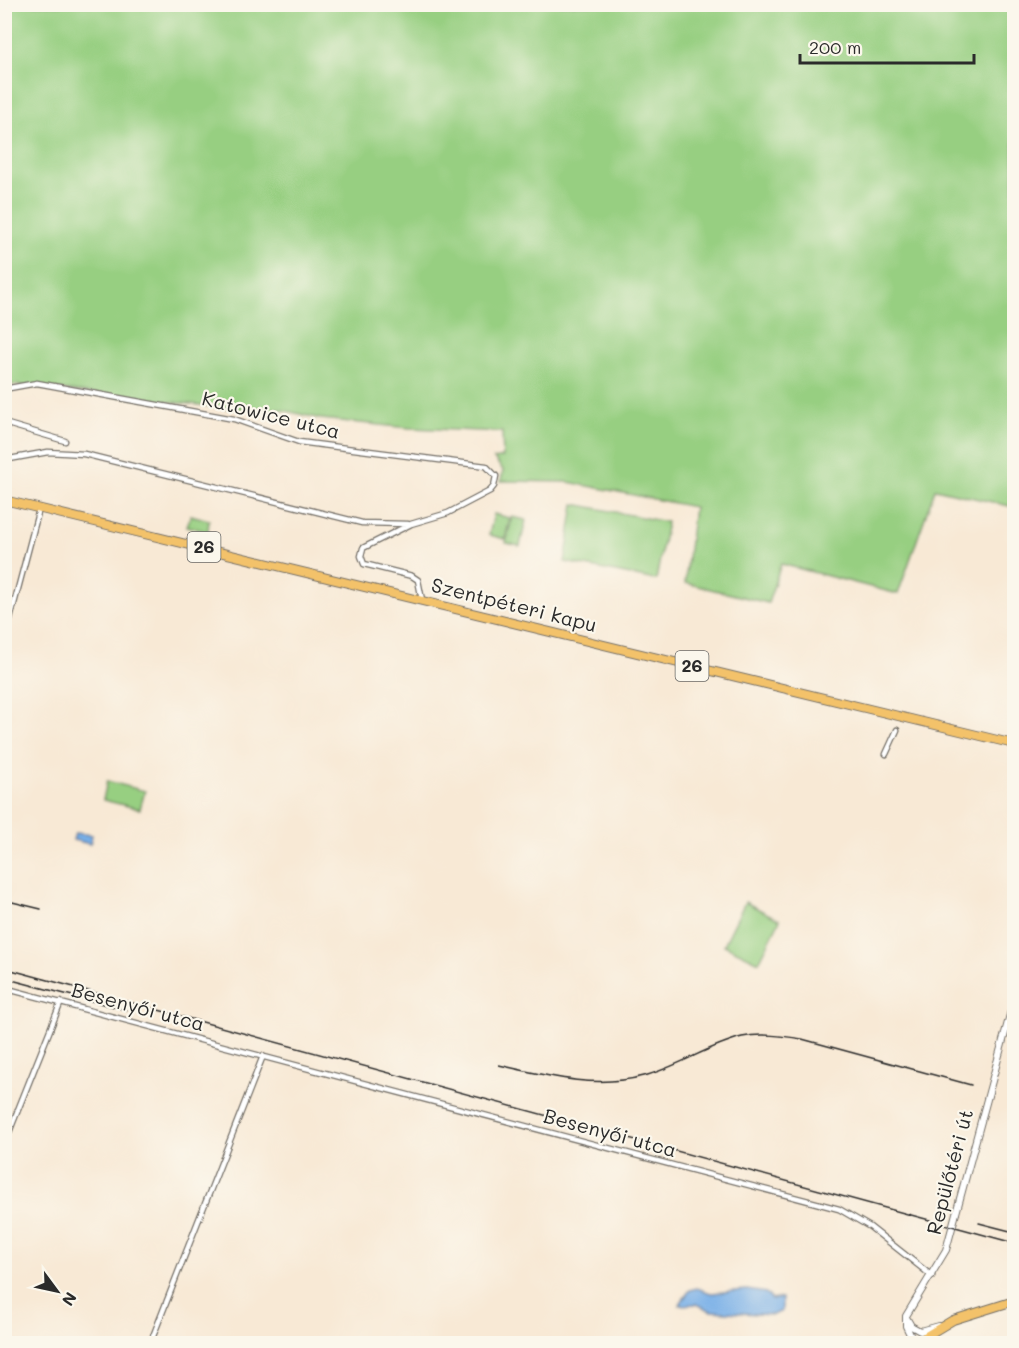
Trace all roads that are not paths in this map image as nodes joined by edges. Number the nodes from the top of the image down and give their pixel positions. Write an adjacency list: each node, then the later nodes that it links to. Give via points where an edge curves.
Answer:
1 (4, 389): 8 (street, Katowice utca, via 37,383 234,419 299,442 476,463 494,472 496,481 490,491 448,513)
2 (4, 423): 3 (street)
3 (65, 441)
4 (4, 460): 7 (street, Katowice utca, via 48,452 84,454 362,523)
5 (4, 500): 6 (main road, Szentpéteri kapu / 26)
6 (39, 509): 10 (main road, Szentpéteri kapu / 26); 11 (street)
7 (379, 523): 8 (street, Katowice utca); 9 (street, via 385,530)
8 (411, 524): 9 (street, Katowice utca)
9 (380, 538): 10 (street, Katowice utca, via 363,548 364,564 412,576 420,585)
10 (422, 600): 13 (main road, Szentpéteri kapu / 26)
11 (4, 642)
12 (897, 730): 14 (street)
13 (1014, 744)
14 (886, 754)
15 (4, 988): 17 (street, Besenyői utca)
16 (1014, 1000): 22 (street, Repülőtéri út, via 949,1241)
17 (61, 1002): 18 (street, Besenyői utca); 20 (street)
18 (263, 1056): 22 (street, Besenyői utca, via 839,1209 870,1227); 27 (street)
19 (4, 1121): 20 (street)
20 (13, 1124): 21 (street)
21 (4, 1145)
22 (932, 1276): 24 (street, Repülőtéri út)
23 (1014, 1301): 25 (main road)
24 (906, 1316): 25 (street, via 911,1326 920,1331); 26 (street)
25 (946, 1323): 26 (main road)
26 (914, 1343)
27 (150, 1344)

